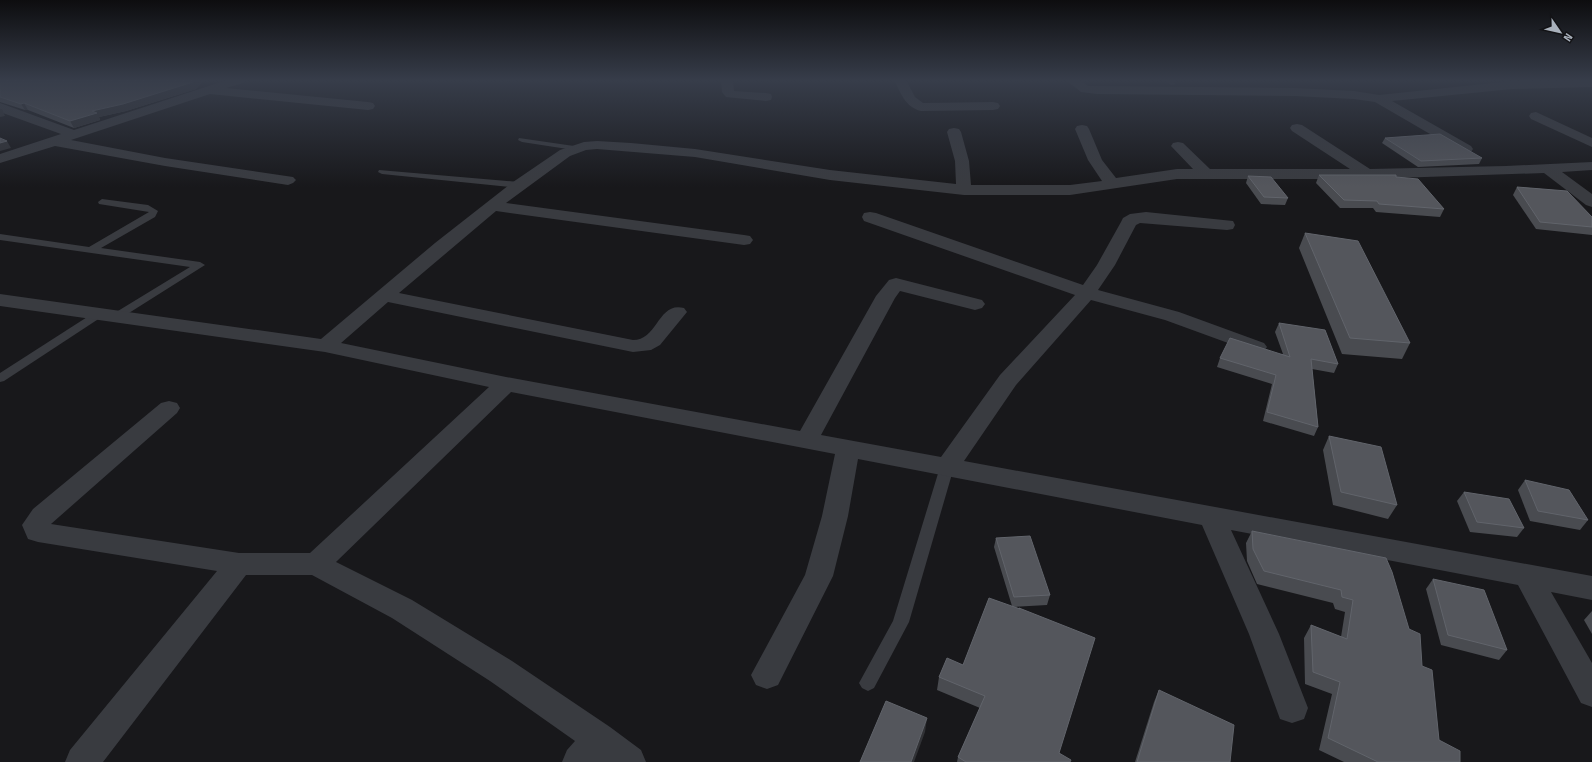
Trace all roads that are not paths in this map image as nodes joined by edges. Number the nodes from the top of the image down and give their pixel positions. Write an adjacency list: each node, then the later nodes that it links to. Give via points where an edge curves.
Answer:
1 (23, 116): 8 (street)
2 (133, 116): 8 (street)
3 (1407, 116): 17 (street)
4 (1536, 116): 11 (street)
5 (1297, 128): 20 (street)
6 (1082, 129): 22 (street, via 1095,160)
7 (954, 132): 24 (street, via 962,161)
8 (75, 135): 10 (street)
9 (522, 140): 13 (lane)
10 (54, 142): 14 (street); 21 (street)
11 (1592, 143)
12 (1178, 146): 19 (street)
13 (574, 148): 23 (street); 24 (street, via 596,145 695,153 830,175)
14 (0, 159)
15 (1592, 166): 16 (street)
16 (1547, 168): 17 (street); 26 (street)
17 (1506, 171): 20 (street)
18 (382, 172): 23 (lane)
19 (1205, 173): 20 (street); 22 (street, via 1177,174)
20 (1367, 174)
21 (288, 180)
22 (1112, 184): 24 (street, via 1070,190)
23 (519, 185): 27 (street)
24 (964, 190)
25 (102, 202): 32 (lane, via 154,211 152,215)
26 (1592, 202)
27 (492, 206): 31 (street); 34 (street)
28 (870, 217): 33 (street)
29 (1227, 225): 33 (street, via 1136,218 1129,222 1106,265)
30 (0, 238): 32 (lane)
31 (744, 240)
32 (91, 250): 38 (lane, via 200,264)
33 (1087, 293): 40 (street, via 1172,316); 46 (street, via 1008,380)
34 (385, 296): 37 (street, via 644,346 653,341); 39 (street)
35 (0, 300): 38 (street)
36 (975, 304): 44 (street, via 897,284 886,296)
37 (677, 312)
38 (108, 315): 39 (street); 41 (lane)
39 (326, 346): 42 (street)
40 (1257, 347)
41 (0, 378)
42 (506, 384): 44 (street); 49 (street)
43 (169, 408): 48 (street, via 42,516 36,525 38,532)
44 (806, 441): 45 (street)
45 (848, 449): 46 (street); 52 (street, via 820,576)
46 (947, 466): 47 (street); 53 (lane, via 901,622)
47 (1212, 518): 50 (street); 55 (street, via 1264,634)
48 (239, 564): 49 (street); 57 (street)
49 (316, 564): 56 (street, via 402,609 501,671)
50 (1527, 576): 51 (street); 54 (street)
51 (1592, 588)
52 (767, 675)
53 (868, 683)
54 (1592, 693)
55 (1292, 708)
56 (589, 750): 58 (street)
57 (82, 762)
58 (629, 762)

